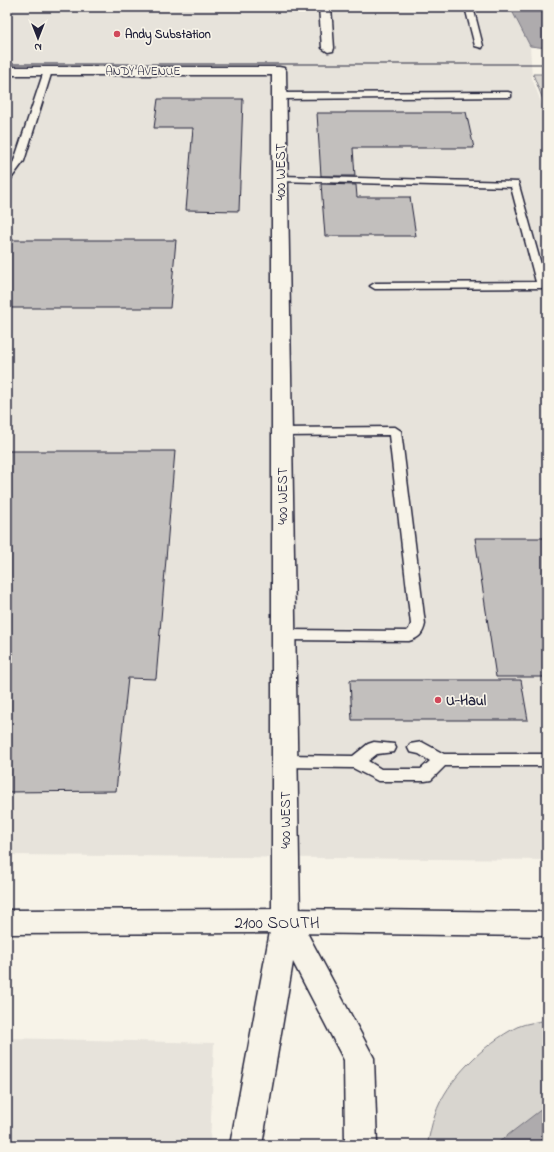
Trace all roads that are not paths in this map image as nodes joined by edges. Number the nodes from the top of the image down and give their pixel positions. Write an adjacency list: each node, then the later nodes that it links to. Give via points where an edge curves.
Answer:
1 (325, 7): 4 (main road)
2 (469, 7): 3 (lane)
3 (479, 46)
4 (328, 48)
5 (7, 71): 6 (main road, ANDY AVENUE)
6 (48, 71): 7 (main road, ANDY AVENUE); 10 (lane, via 19,162)
7 (279, 71): 9 (main road, 400 WEST)
8 (508, 95): 9 (lane)
9 (279, 96): 11 (main road, 400 WEST)
10 (7, 178)
11 (280, 179): 12 (lane, via 515,184 542,285); 13 (main road, 400 WEST)
12 (375, 286)
13 (282, 432): 14 (main road, 400 WEST); 14 (lane, via 396,431 418,624 416,632 409,636)
14 (283, 635): 19 (main road, 400 WEST)
15 (388, 748): 20 (lane, via 374,748)
16 (416, 748): 17 (lane, via 422,748)
17 (441, 760): 18 (lane); 20 (lane, via 425,775 378,775)
18 (547, 760)
19 (284, 761): 20 (lane); 21 (main road, 400 WEST)
20 (356, 762)
21 (286, 921): 22 (main road, 2100 SOUTH); 23 (main road, 2100 SOUTH); 24 (main road, 400 WEST); 25 (main road, via 359,1058)
22 (7, 922)
23 (547, 924)
24 (246, 1145)
25 (361, 1145)

